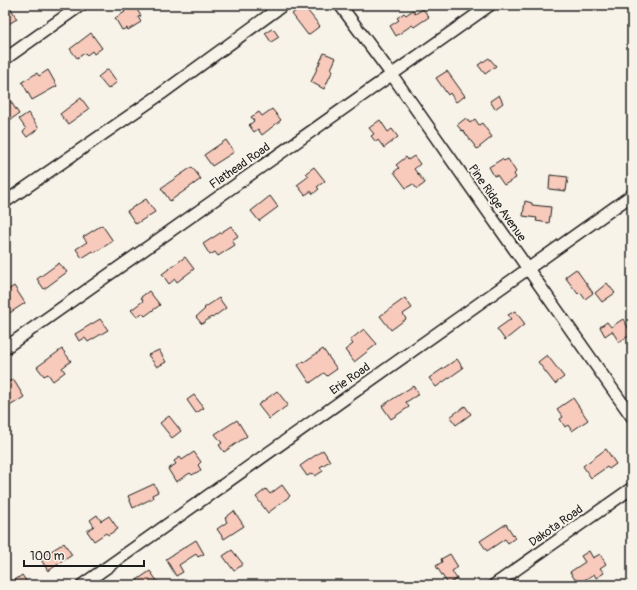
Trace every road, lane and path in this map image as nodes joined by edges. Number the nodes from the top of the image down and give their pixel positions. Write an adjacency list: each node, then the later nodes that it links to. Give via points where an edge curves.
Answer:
1 (81, 5): 5 (street)
2 (283, 5): 8 (street, via 161,94)
3 (340, 5): 6 (street, Pine Ridge Avenue)
4 (490, 5): 6 (street, Flathead Road)
5 (5, 59)
6 (392, 75): 9 (street, Pine Ridge Avenue); 10 (street, Flathead Road)
7 (632, 195): 9 (street, Erie Road)
8 (5, 202)
9 (527, 269): 11 (street, Pine Ridge Avenue); 13 (street, Erie Road)
10 (5, 348)
11 (632, 417)
12 (632, 488): 14 (street, Dakota Road)
13 (82, 585)
14 (494, 585)

